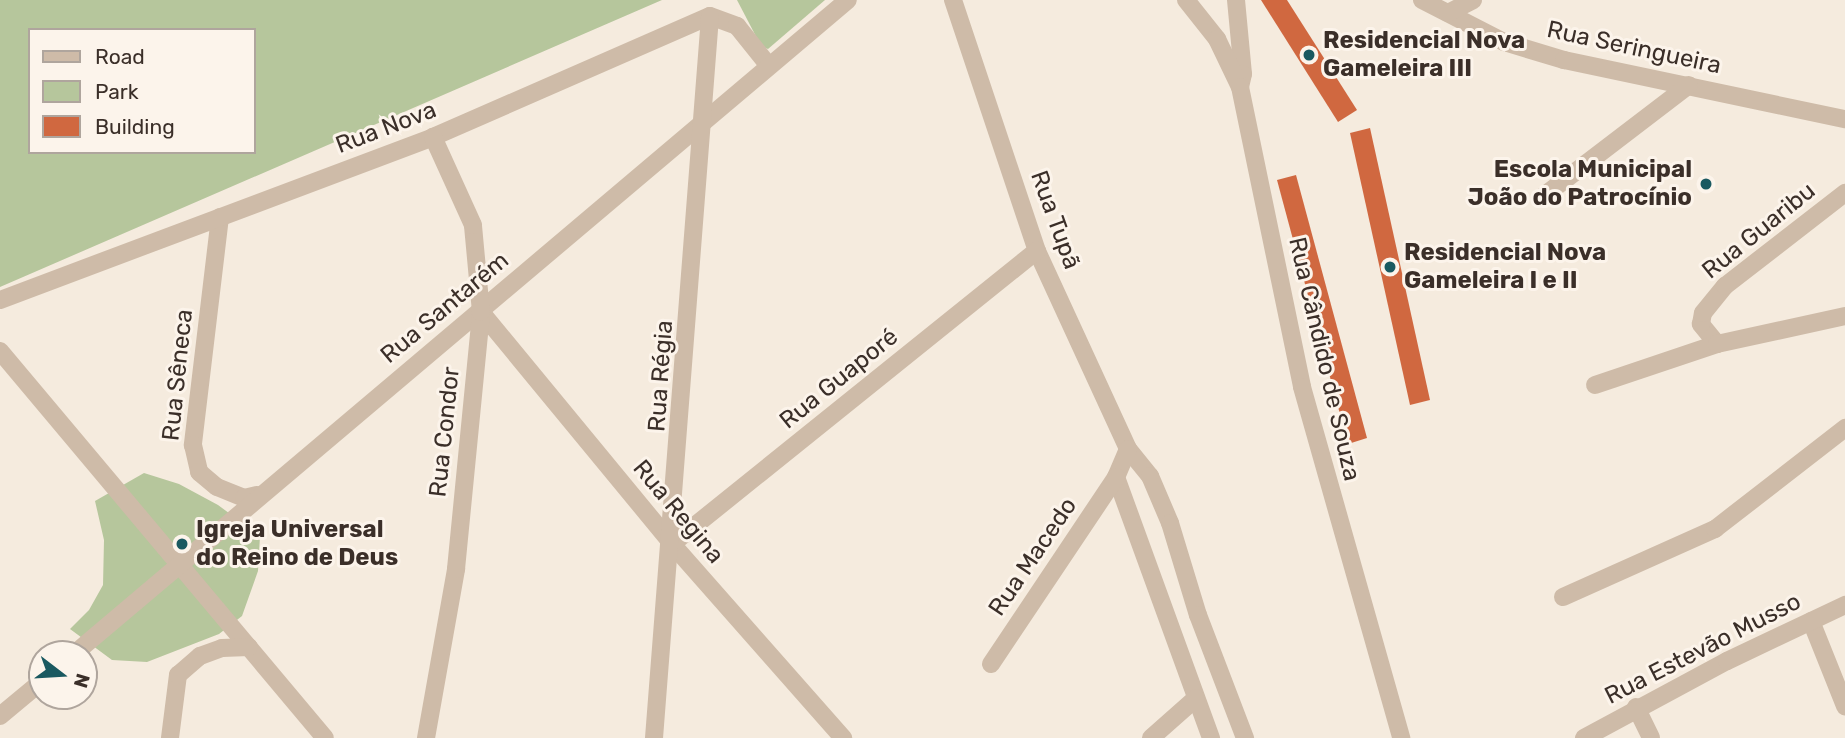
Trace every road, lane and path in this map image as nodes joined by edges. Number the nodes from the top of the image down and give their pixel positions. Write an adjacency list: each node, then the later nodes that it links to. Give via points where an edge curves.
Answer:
1 (848, 0): 9 (street, Rua Santarém)
2 (953, 0): 18 (street, Rua Tupã)
3 (1186, 0): 11 (street, Rua Cândido de Souza, via 1217,39)
4 (1236, 0): 11 (street)
5 (1422, 0): 7 (street, Rua Seringueira)
6 (1473, 0): 7 (street)
7 (1448, 13): 10 (street, Rua Seringueira, via 1503,42)
8 (710, 16): 9 (street, via 737,26); 13 (street, Rua Régia); 14 (street, Rua Nova)
9 (769, 66): 13 (street, Rua Santarém)
10 (1689, 85): 12 (street, Rua Seringueira); 16 (street)
11 (1240, 87): 50 (street, Rua Cândido de Souza, via 1302,387)
12 (1845, 119)
13 (705, 120): 20 (street, Rua Santarém); 29 (street, Rua Régia)
14 (433, 137): 17 (street, Rua Nova); 20 (street, Rua Condor, via 473,225)
15 (1845, 193): 22 (street, Rua Guaribu, via 1725,286 1703,313 1701,324)
16 (1545, 195)
17 (220, 217): 19 (street, Rua Nova); 28 (street, Rua Sêneca, via 193,445 199,472 217,487 244,498)
18 (1037, 251): 26 (street, Rua Tupã); 29 (street, Rua Guaporé)
19 (0, 300)
20 (481, 312): 28 (street, Rua Santarém); 29 (street, Rua Regina); 44 (street, Rua Condor, via 456,569)
21 (1845, 316): 22 (street)
22 (1717, 344): 24 (street)
23 (0, 351): 30 (street)
24 (1595, 385)
25 (1845, 428): 31 (street, via 1715,529)
26 (1128, 449): 27 (street); 49 (street, Rua Tupã, via 1150,476 1170,523 1198,615)
27 (1116, 477): 36 (street, Rua Macedo); 38 (street)
28 (257, 495): 30 (street, Rua Santarém)
29 (672, 544): 45 (street, Rua Régia); 46 (street, Rua Regina)
30 (179, 565): 34 (street, Rua Santarém); 35 (street)
31 (1563, 597)
32 (1845, 605): 33 (street, Rua Estevão Musso)
33 (1811, 621): 39 (street); 40 (street, Rua Estevão Musso)
34 (91, 640)
35 (248, 648): 42 (street, via 222,648 200,656 178,675); 43 (street)
36 (991, 664)
37 (28, 693): 41 (street)
38 (1196, 698): 47 (street); 48 (street)
39 (1845, 706)
40 (1636, 707): 51 (street, Rua Estevão Musso); 52 (street)
41 (0, 716)
42 (170, 738)
43 (324, 738)
44 (426, 738)
45 (654, 738)
46 (843, 738)
47 (1151, 738)
48 (1211, 738)
49 (1245, 738)
50 (1401, 738)
51 (1584, 738)
52 (1651, 738)

